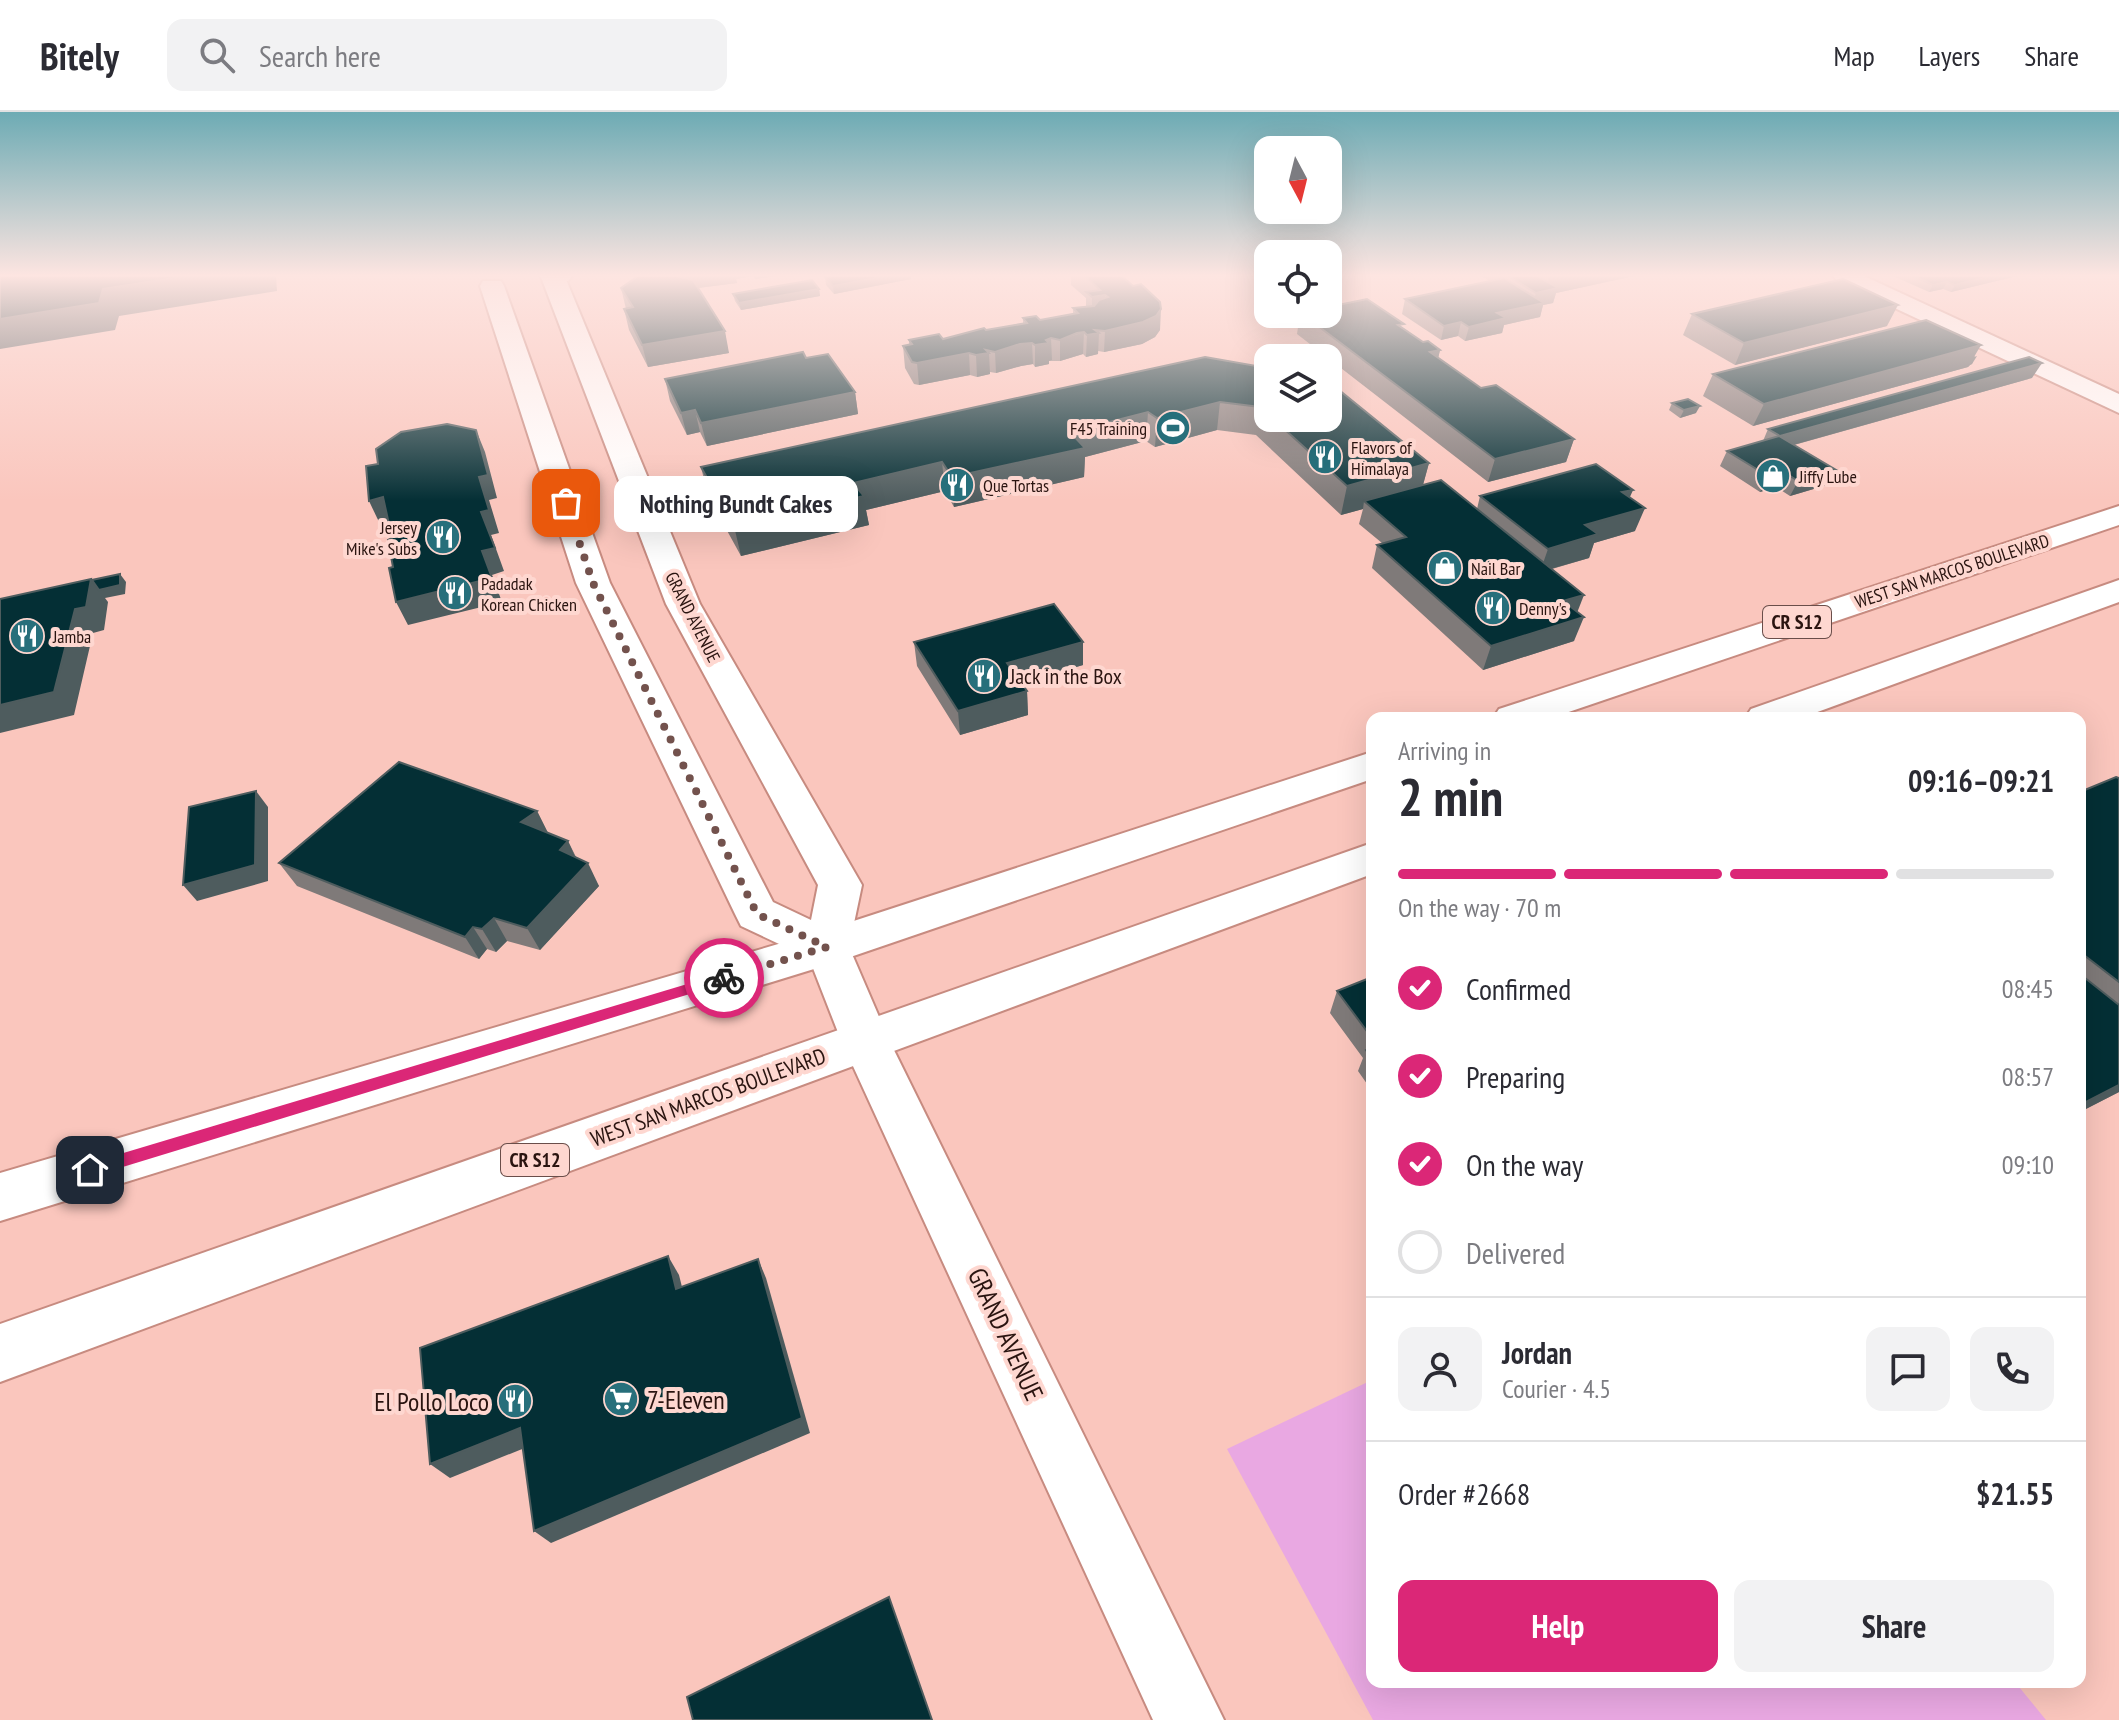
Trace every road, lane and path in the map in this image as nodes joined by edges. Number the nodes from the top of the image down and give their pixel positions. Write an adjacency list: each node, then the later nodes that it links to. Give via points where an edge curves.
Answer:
1 (515, 351): 11 (main road, via 593,583 752,905 757,914)
2 (582, 351): 11 (main road, GRAND AVENUE, via 683,604 840,885)
3 (2004, 351): 4 (main road)
4 (2119, 405)
5 (2119, 515): 7 (main road, WEST SAN MARCOS BOULEVARD / CR S12)
6 (2119, 590): 8 (main road)
7 (1530, 712)
8 (1781, 712)
9 (1366, 767): 11 (main road)
10 (1366, 860): 12 (main road, WEST SAN MARCOS BOULEVARD / CR S12)
11 (827, 947): 12 (main road, GRAND AVENUE); 13 (main road)
12 (865, 1040): 14 (main road, WEST SAN MARCOS BOULEVARD / CR S12); 15 (main road, GRAND AVENUE)
13 (0, 1197)
14 (0, 1353)
15 (1189, 1720)

